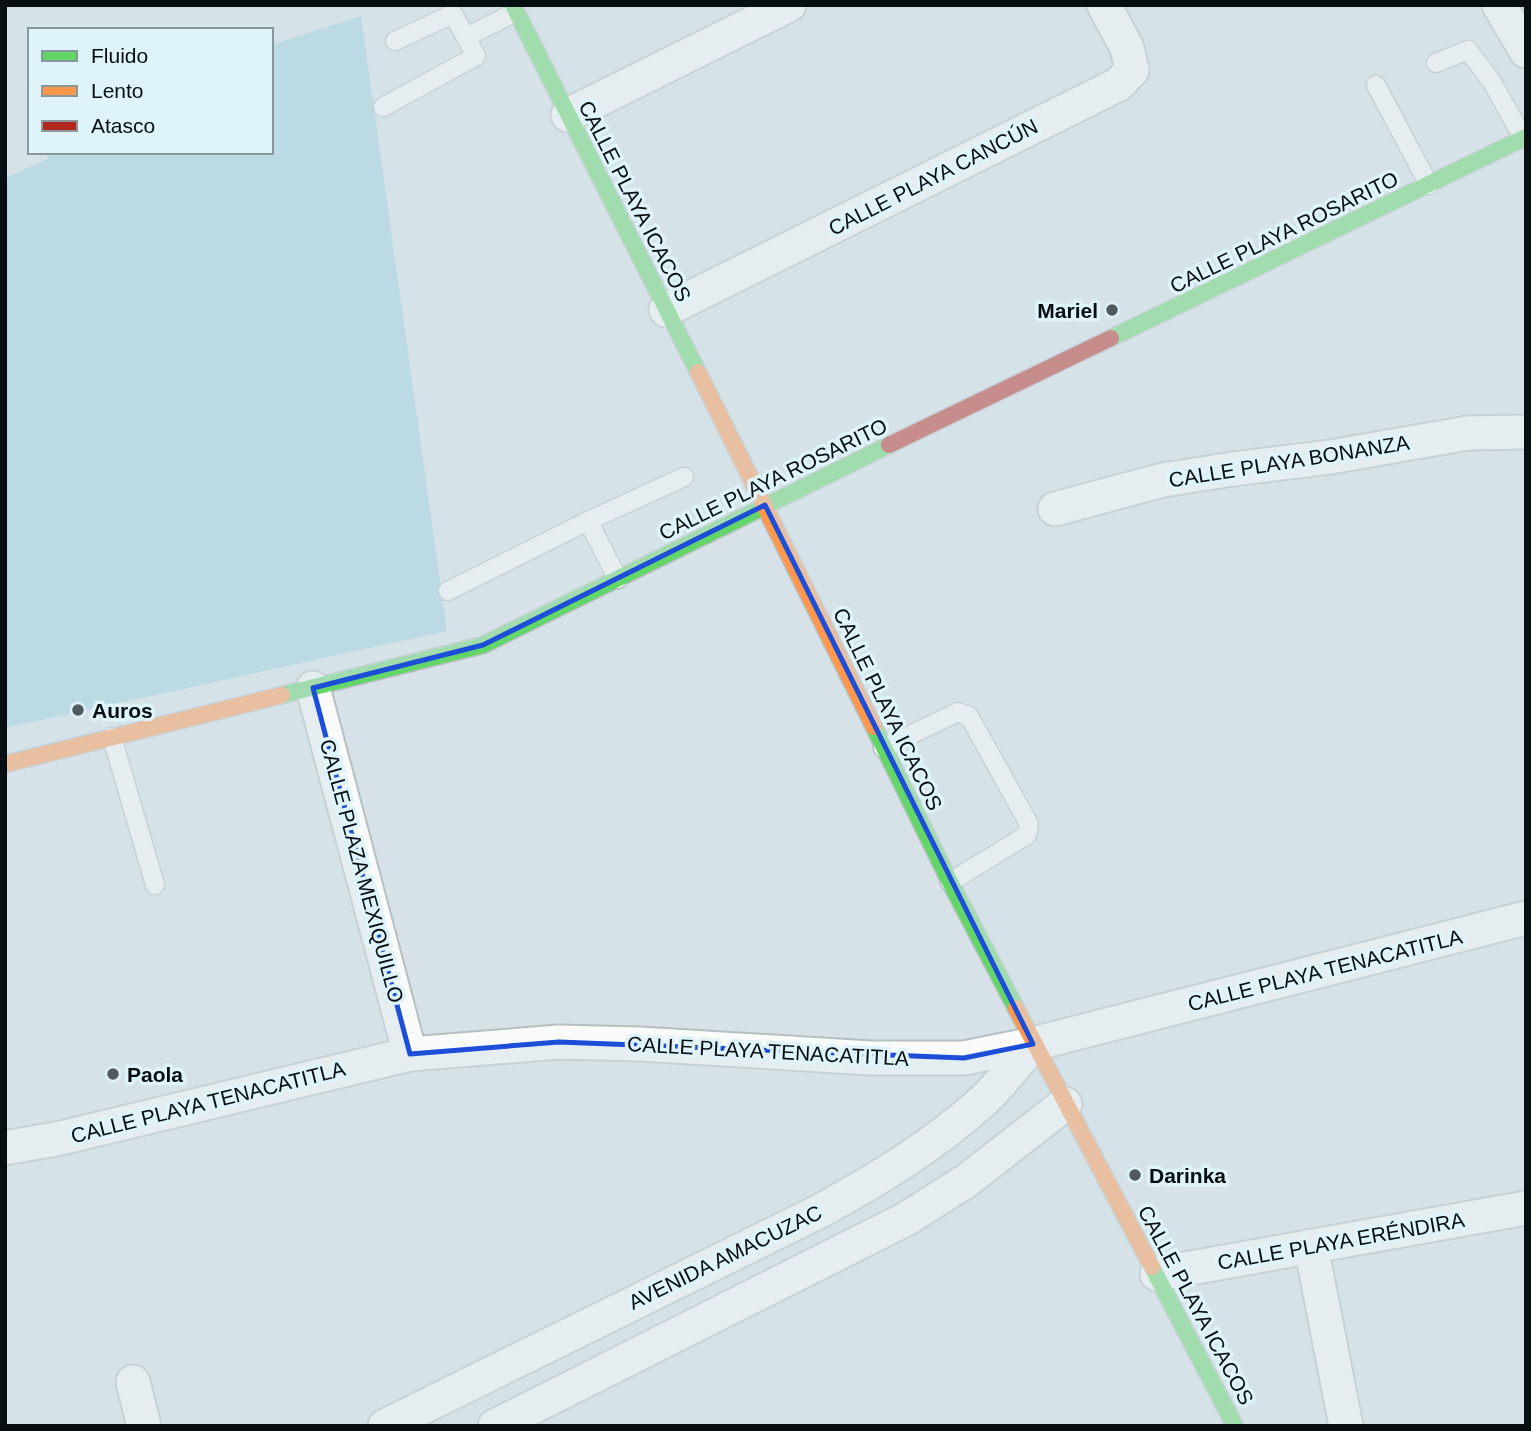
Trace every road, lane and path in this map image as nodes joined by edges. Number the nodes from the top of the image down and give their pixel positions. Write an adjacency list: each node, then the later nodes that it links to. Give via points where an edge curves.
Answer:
1 (789, 5): 11 (street)
2 (1104, 5): 14 (street, CALLE PLAYA CANCÚN, via 1127,48 1132,69 1119,84)
3 (1499, 5): 7 (street)
4 (514, 8): 5 (lane); 11 (street, CALLE PLAYA ICACOS)
5 (466, 37): 6 (lane, via 453,14); 10 (lane, via 476,56)
6 (395, 41)
7 (1526, 51)
8 (1436, 63): 12 (lane, via 1468,50)
9 (1376, 85): 13 (lane)
10 (383, 107)
11 (568, 116): 14 (street, CALLE PLAYA ICACOS)
12 (1525, 138): 13 (street, CALLE PLAYA ROSARITO)
13 (1429, 185): 17 (street, CALLE PLAYA ROSARITO)
14 (666, 310): 17 (street, CALLE PLAYA ICACOS)
15 (1526, 432): 18 (street, CALLE PLAYA BONANZA, via 1468,433 1175,478)
16 (684, 477): 19 (lane)
17 (765, 506): 20 (street, CALLE PLAYA ROSARITO); 24 (street, CALLE PLAYA ICACOS)
18 (1055, 509)
19 (588, 521): 20 (lane); 21 (lane)
20 (618, 579): 22 (street, CALLE PLAYA ROSARITO, via 483,645)
21 (448, 591)
22 (313, 688): 23 (street, CALLE PLAYA ROSARITO); 30 (street, CALLE PLAZA MEXIQUILLO)
23 (112, 737): 25 (street, CALLE PLAYA ROSARITO); 27 (lane)
24 (883, 748): 26 (street, CALLE PLAYA ICACOS); 26 (lane, via 958,712 969,716 1029,824 1027,835)
25 (5, 764)
26 (950, 882): 29 (street, CALLE PLAYA ICACOS)
27 (155, 885)
28 (1526, 918): 29 (street, CALLE PLAYA TENACATITLA)
29 (1033, 1044): 30 (street, CALLE PLAYA TENACATITLA, via 964,1058 871,1058 559,1042); 31 (street, CALLE PLAYA ICACOS); 38 (street, AVENIDA AMACUZAC, via 985,1099 880,1178)
30 (410, 1054): 32 (street, CALLE PLAYA TENACATITLA)
31 (1065, 1104): 35 (street, CALLE PLAYA ICACOS); 39 (street, via 966,1181 906,1219)
32 (5, 1148)
33 (1526, 1208): 34 (street, CALLE PLAYA ERÉNDIRA)
34 (1311, 1246): 35 (street, CALLE PLAYA ERÉNDIRA); 41 (street)
35 (1157, 1274): 40 (street, CALLE PLAYA ICACOS)
36 (133, 1381): 37 (street)
37 (144, 1426)
38 (386, 1426)
39 (495, 1426)
40 (1234, 1426)
41 (1346, 1426)

